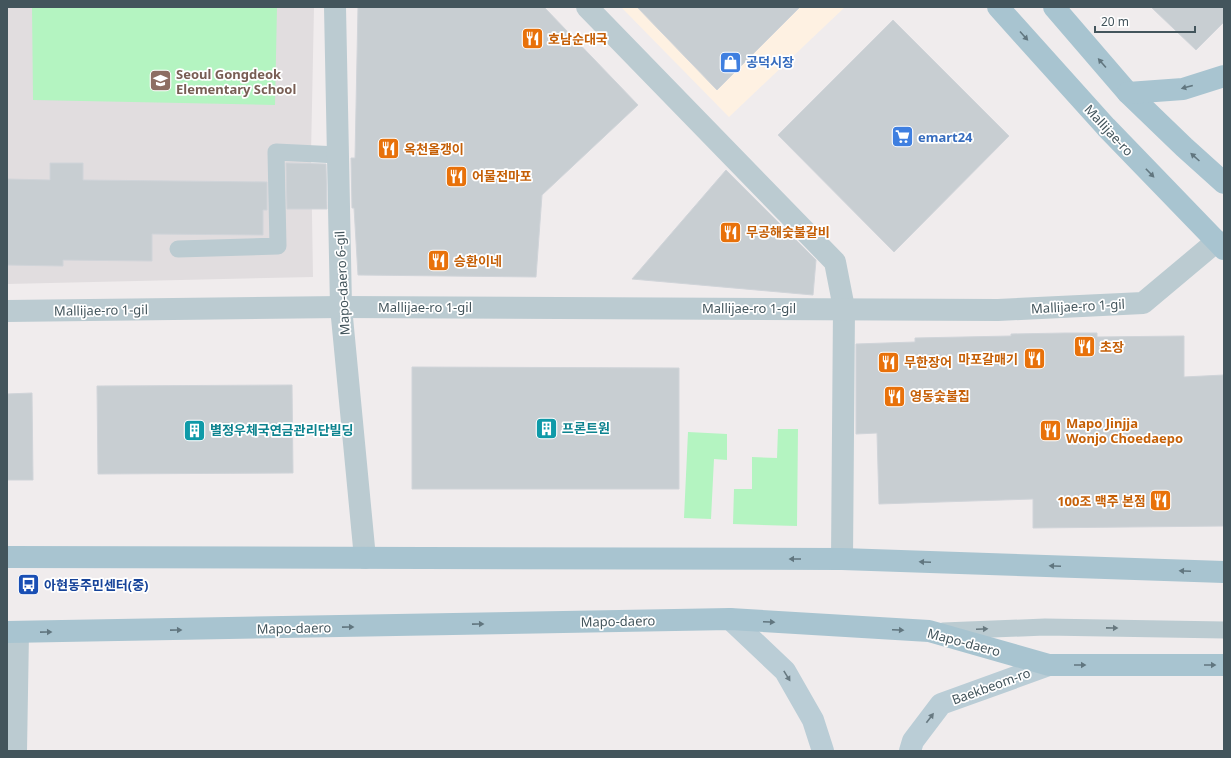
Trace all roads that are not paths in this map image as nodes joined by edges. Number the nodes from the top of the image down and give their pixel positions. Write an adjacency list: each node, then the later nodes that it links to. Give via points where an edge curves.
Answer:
1 (335, 7): 7 (street, Mapo-daero 6-gil)
2 (587, 7): 12 (street, via 835,262)
3 (998, 7): 9 (main road, Mallijae-ro, one-way to 9, via 1106,126)
4 (1054, 7): 6 (main road, one-way to 4)
5 (1224, 76): 6 (main road, one-way to 6, via 1183,89)
6 (1128, 93): 8 (main road, one-way to 6)
7 (338, 155): 10 (lane, via 276,152 278,246); 11 (street, Mapo-daero 6-gil)
8 (1224, 183)
9 (1220, 245): 12 (street, Mallijae-ro 1-gil, via 1143,303 998,310)
10 (178, 249)
11 (341, 307): 12 (street, Mallijae-ro 1-gil); 13 (street, Mallijae-ro 1-gil); 15 (street, Mapo-daero 6-gil)
12 (844, 308): 16 (street)
13 (7, 311)
14 (7, 557): 15 (main road)
15 (365, 558): 16 (main road, one-way to 15)
16 (842, 559): 17 (main road, one-way to 16)
17 (1224, 572)
18 (730, 619): 20 (main road, Mapo-daero, one-way to 20); 21 (main road, Mapo-daero, one-way to 18); 25 (street, one-way to 25, via 785,671 813,720)
19 (1224, 630): 20 (lane, one-way to 19, via 1045,627)
20 (929, 632): 22 (main road, Mapo-daero)
21 (12, 633): 24 (street)
22 (1049, 665): 23 (main road, Mapo-daero, one-way to 23); 26 (street, Baekbeom-ro, one-way to 22, via 913,741 941,704)
23 (1224, 665)
24 (16, 751)
25 (823, 751)
26 (910, 751)

